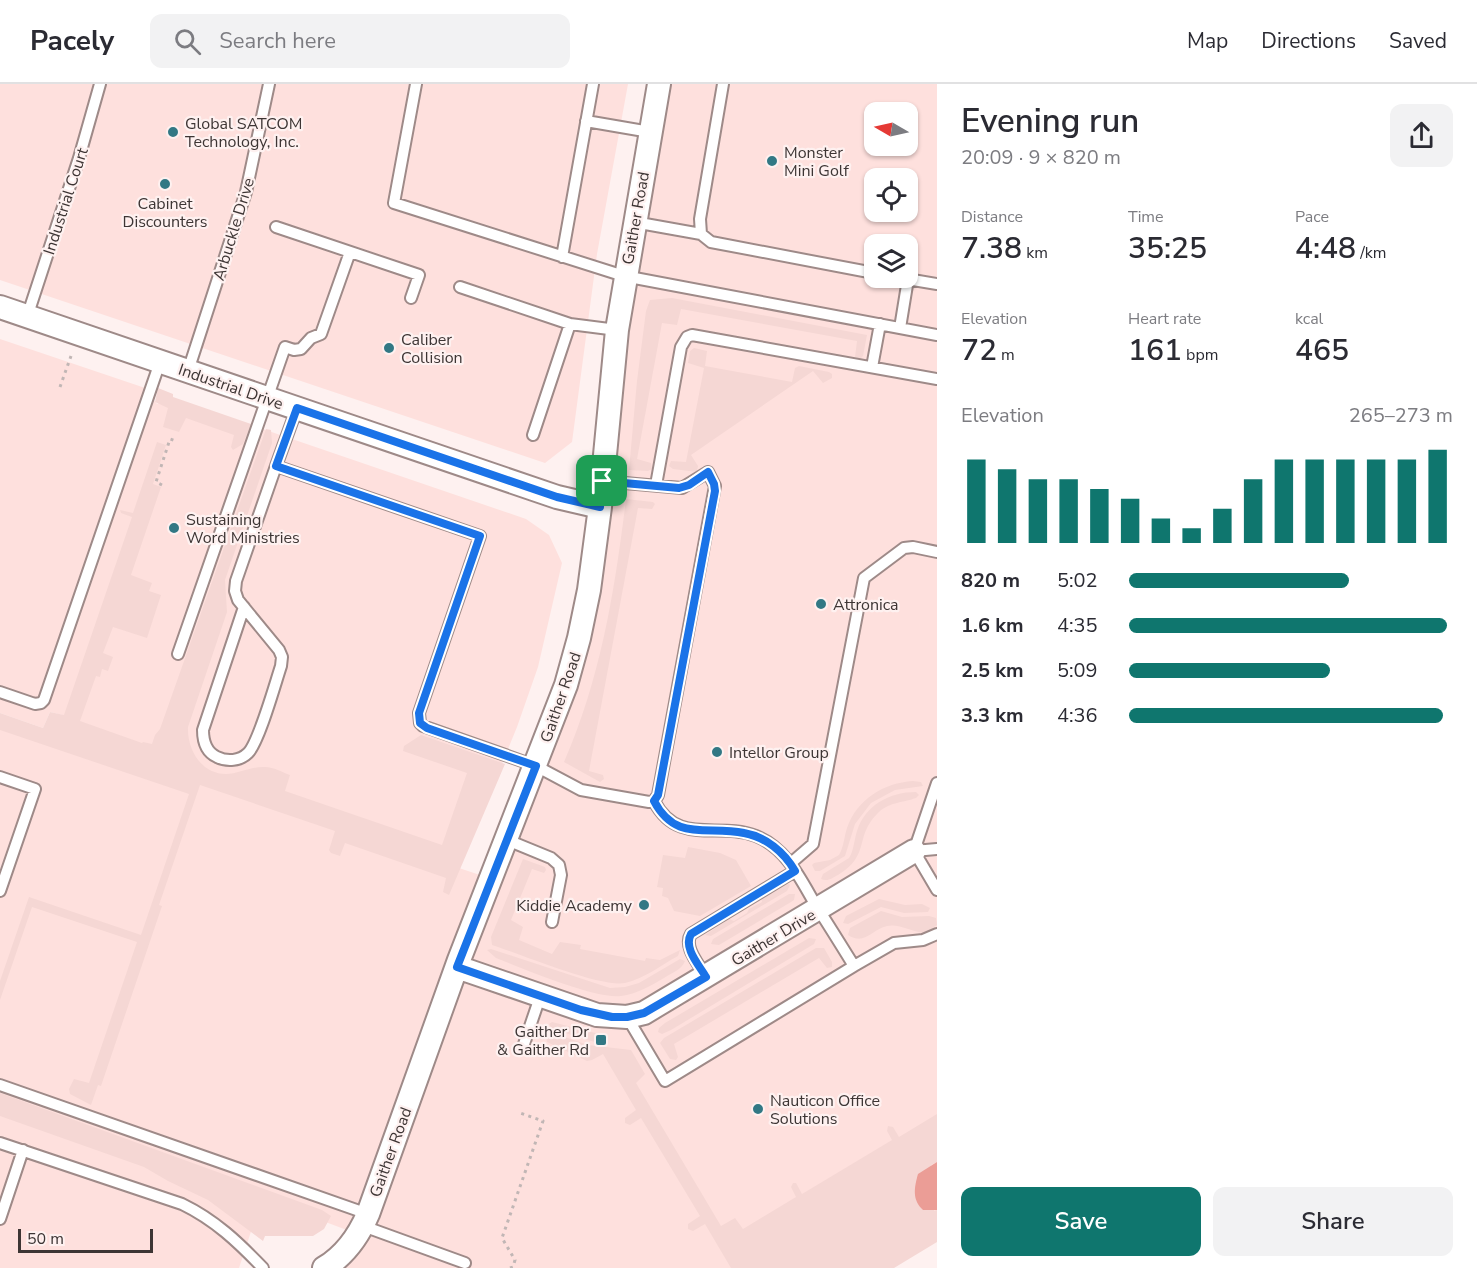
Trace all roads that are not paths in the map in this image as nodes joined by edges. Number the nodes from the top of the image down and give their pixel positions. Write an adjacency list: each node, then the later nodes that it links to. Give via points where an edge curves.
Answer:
1 (100, 84): 22 (lane, Industrial Court)
2 (269, 84): 30 (lane, Arbuckle Drive, via 246,192)
3 (416, 84): 13 (lane, via 394,203)
4 (593, 84): 7 (lane)
5 (658, 84): 8 (street, Gaither Road)
6 (723, 84): 11 (lane, via 700,219)
7 (586, 121): 8 (lane); 13 (lane)
8 (650, 132): 9 (street, Gaither Road)
9 (634, 222): 11 (lane); 15 (street, Gaither Road)
10 (276, 227): 12 (lane)
11 (701, 234): 14 (lane, via 711,242)
12 (350, 252): 20 (lane, via 419,275); 32 (lane, via 321,334 311,338 302,349 285,347)
13 (562, 257): 15 (lane)
14 (864, 271)
15 (624, 276): 24 (lane); 26 (street, Gaither Road)
16 (918, 280): 17 (lane)
17 (937, 284)
18 (460, 286): 23 (lane)
19 (904, 288): 25 (lane)
20 (411, 298)
21 (0, 308): 22 (street, Industrial Drive)
22 (27, 317): 28 (street, Industrial Drive)
23 (570, 324): 26 (lane); 34 (lane)
24 (880, 324): 25 (lane); 29 (lane)
25 (900, 328): 27 (lane)
26 (617, 330): 36 (street, Gaither Road)
27 (937, 335)
28 (160, 362): 30 (street, Industrial Drive); 42 (lane, via 44,700 35,704)
29 (872, 367): 31 (lane); 37 (lane, via 698,335 687,337 681,347)
30 (188, 371): 32 (street, Industrial Drive)
31 (937, 379)
32 (267, 398): 33 (street, Industrial Drive); 41 (lane)
33 (297, 408): 35 (lane); 38 (street, Industrial Drive, via 557,497)
34 (533, 435)
35 (276, 466): 40 (lane, via 236,581 236,595); 43 (lane, via 480,536 419,713 420,723)
36 (602, 481): 37 (lane); 38 (street, Gaither Road)
37 (656, 485): 46 (lane, via 682,488 708,472 715,488)
38 (600, 507): 43 (street, Gaither Road, via 579,638)
39 (937, 552): 50 (lane, via 904,548 864,578 813,844)
40 (244, 607): 40 (lane, via 203,730 209,751 226,760 241,758 253,747 282,662 279,650)
41 (178, 654)
42 (0, 692)
43 (536, 766): 46 (lane, via 581,790); 47 (street, Gaither Road)
44 (0, 777): 52 (lane, via 35,789)
45 (937, 783): 49 (lane)
46 (654, 801): 50 (lane, via 676,825 695,831 735,831 757,837 781,852)
47 (507, 840): 54 (lane, via 559,865 561,875); 57 (street, Gaither Road)
48 (937, 849): 49 (lane)
49 (914, 851): 51 (lane); 53 (street, Gaither Drive)
50 (793, 867): 53 (lane); 58 (lane, via 691,934 688,946)
51 (937, 890)
52 (0, 891)
53 (819, 909): 56 (lane); 58 (street, Gaither Drive)
54 (552, 922)
55 (937, 934): 56 (lane, via 926,940 894,942)
56 (854, 966): 60 (lane, via 665,1081)
57 (457, 967): 59 (street, Gaither Drive); 66 (street, Gaither Road)
58 (706, 977): 60 (street, Gaither Drive, via 644,1013)
59 (540, 997): 60 (street, Gaither Drive, via 597,1015); 61 (lane)
60 (627, 1017)
61 (523, 1047)
62 (0, 1084): 66 (lane)
63 (0, 1143): 64 (lane)
64 (23, 1150): 65 (lane); 68 (lane, via 203,1214)
65 (0, 1219)
66 (365, 1220): 67 (lane); 69 (street, Gaither Road, via 345,1252)
67 (465, 1263)
68 (263, 1268)
69 (324, 1268)

